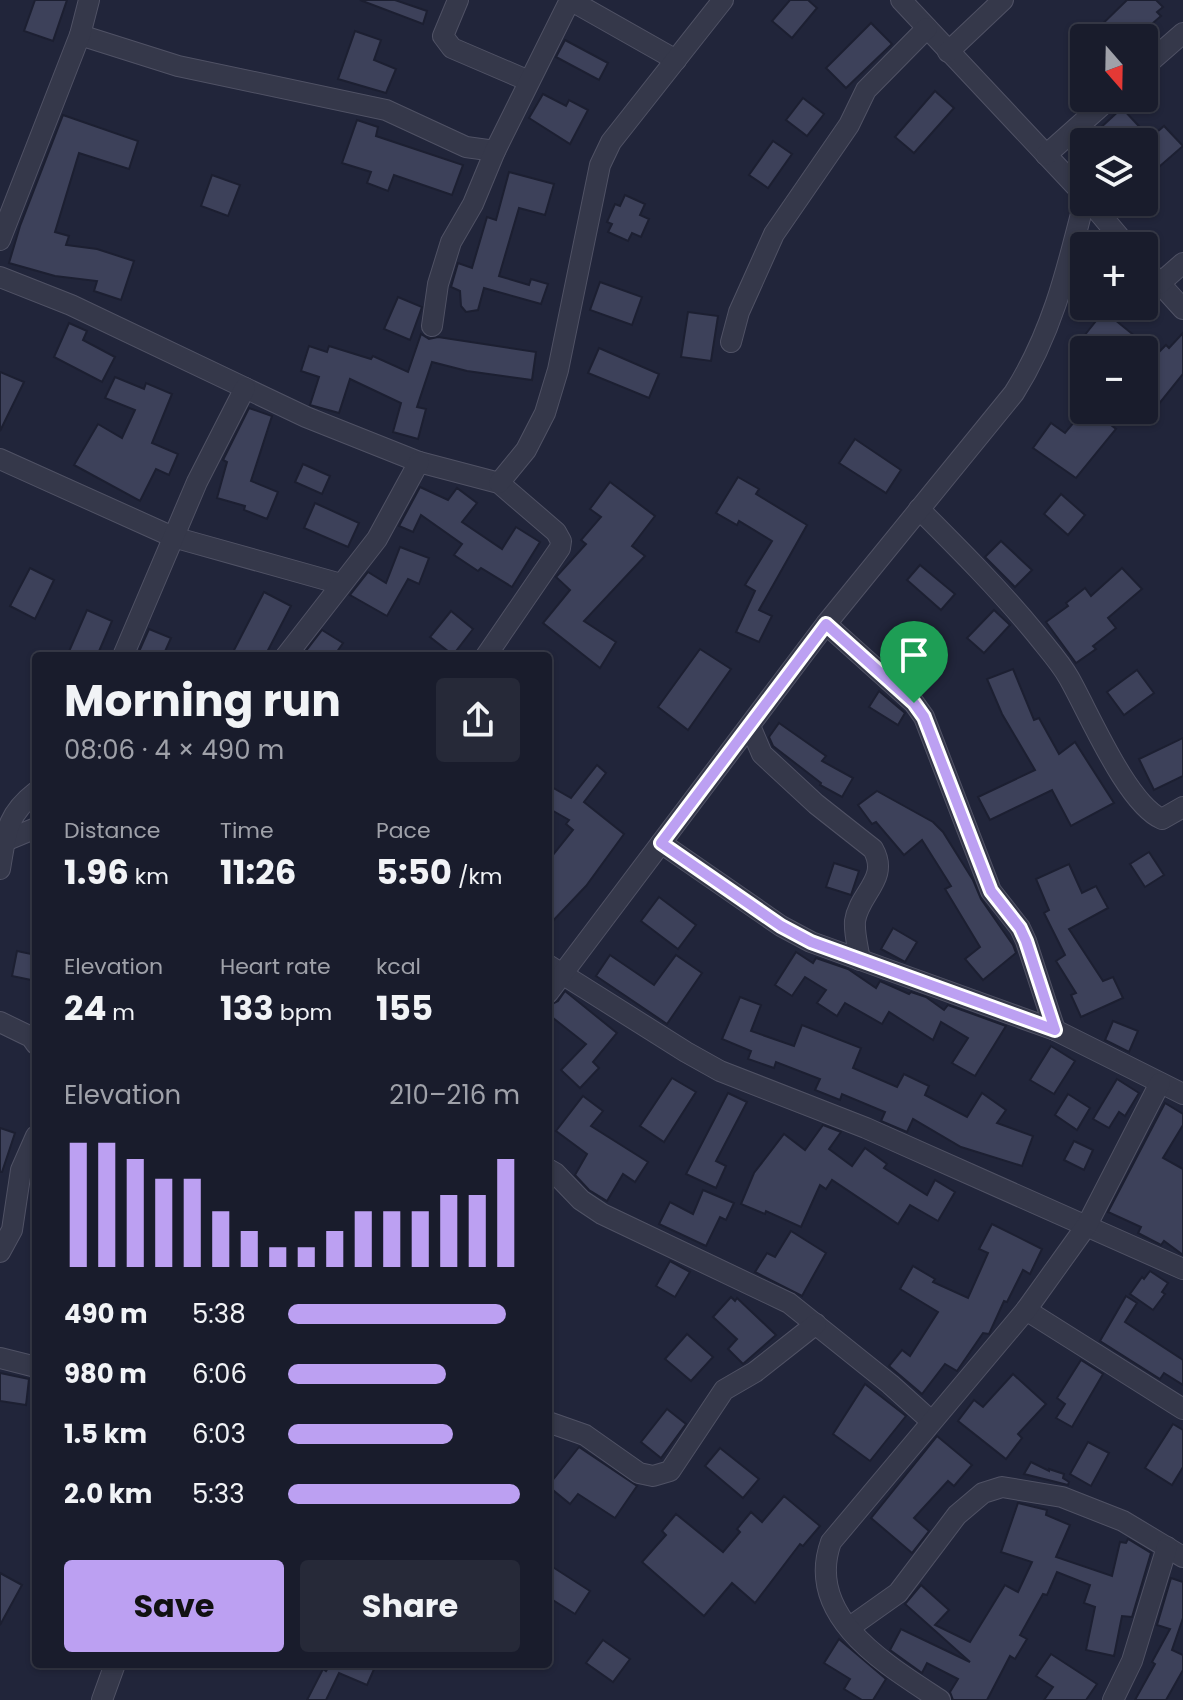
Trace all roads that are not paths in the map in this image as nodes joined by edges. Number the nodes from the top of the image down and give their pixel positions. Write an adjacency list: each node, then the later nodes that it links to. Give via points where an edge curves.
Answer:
1 (89, 0): 8 (street)
2 (458, 0): 12 (street, via 445,42)
3 (723, 0): 11 (street)
4 (901, 0): 6 (street)
5 (1003, 0): 9 (street)
6 (927, 28): 9 (street); 26 (street, via 866,90 849,125 774,234)
7 (1183, 33): 10 (street)
8 (80, 35): 14 (street, via 178,66 386,110 466,147); 20 (street)
9 (948, 52): 15 (street)
10 (1158, 55)
11 (676, 60): 12 (street, via 570,0); 30 (street, via 611,142 600,165 545,413 526,450)
12 (529, 81): 14 (street)
13 (1094, 112): 15 (street)
14 (495, 151): 25 (street, via 451,242)
15 (1046, 155): 16 (street)
16 (1070, 180)
17 (1083, 216): 31 (street, via 1062,292 1029,370)
18 (1100, 216): 19 (street)
19 (1114, 232)
20 (1, 235)
21 (1183, 263): 23 (street)
22 (0, 277): 27 (street)
23 (1159, 284): 24 (street)
24 (1183, 309)
25 (432, 326)
26 (731, 342)
27 (245, 388): 29 (street); 32 (street)
28 (0, 459): 32 (street)
29 (419, 462): 30 (street); 33 (street, via 377,539)
30 (499, 483): 37 (street, via 561,541)
31 (919, 509): 34 (street); 40 (street, via 1059,663 1138,799 1162,819)
32 (173, 537): 33 (street); 35 (street)
33 (341, 584): 36 (street)
34 (826, 624): 38 (street); 48 (street, via 924,717 991,891 1026,941)
35 (125, 652)
36 (289, 652)
37 (489, 652)
38 (750, 726): 43 (street); 45 (street, via 762,754 879,859 879,871 856,918)
39 (32, 796): 42 (street, via 13,815)
40 (1183, 807)
41 (32, 830): 42 (street)
42 (2, 843): 44 (street)
43 (661, 843): 45 (street, via 781,926); 46 (street)
44 (0, 869)
45 (860, 960): 48 (street)
46 (555, 970): 54 (street, via 720,1071)
47 (0, 1022): 49 (street)
48 (1055, 1030): 50 (street)
49 (32, 1038)
50 (1160, 1083): 51 (street); 54 (street)
51 (1183, 1094)
52 (32, 1145): 55 (street, via 21,1170 12,1230)
53 (552, 1173): 58 (street, via 602,1214 789,1303)
54 (1087, 1225): 56 (street); 57 (street)
55 (0, 1252)
56 (1183, 1269)
57 (1026, 1310): 61 (street); 62 (street)
58 (816, 1324): 62 (street); 63 (street, via 724,1390 670,1471 639,1473 585,1435)
59 (0, 1358): 60 (street)
60 (32, 1366)
61 (1183, 1409)
62 (931, 1421): 65 (street, via 831,1542 824,1577 834,1606)
63 (552, 1423)
64 (1175, 1552): 65 (street, via 1123,1521 1062,1497 1002,1487 983,1493 957,1515 898,1593); 69 (street)
65 (850, 1627): 68 (street, via 883,1663)
66 (114, 1668): 67 (street)
67 (102, 1700)
68 (940, 1700)
69 (1113, 1700)

